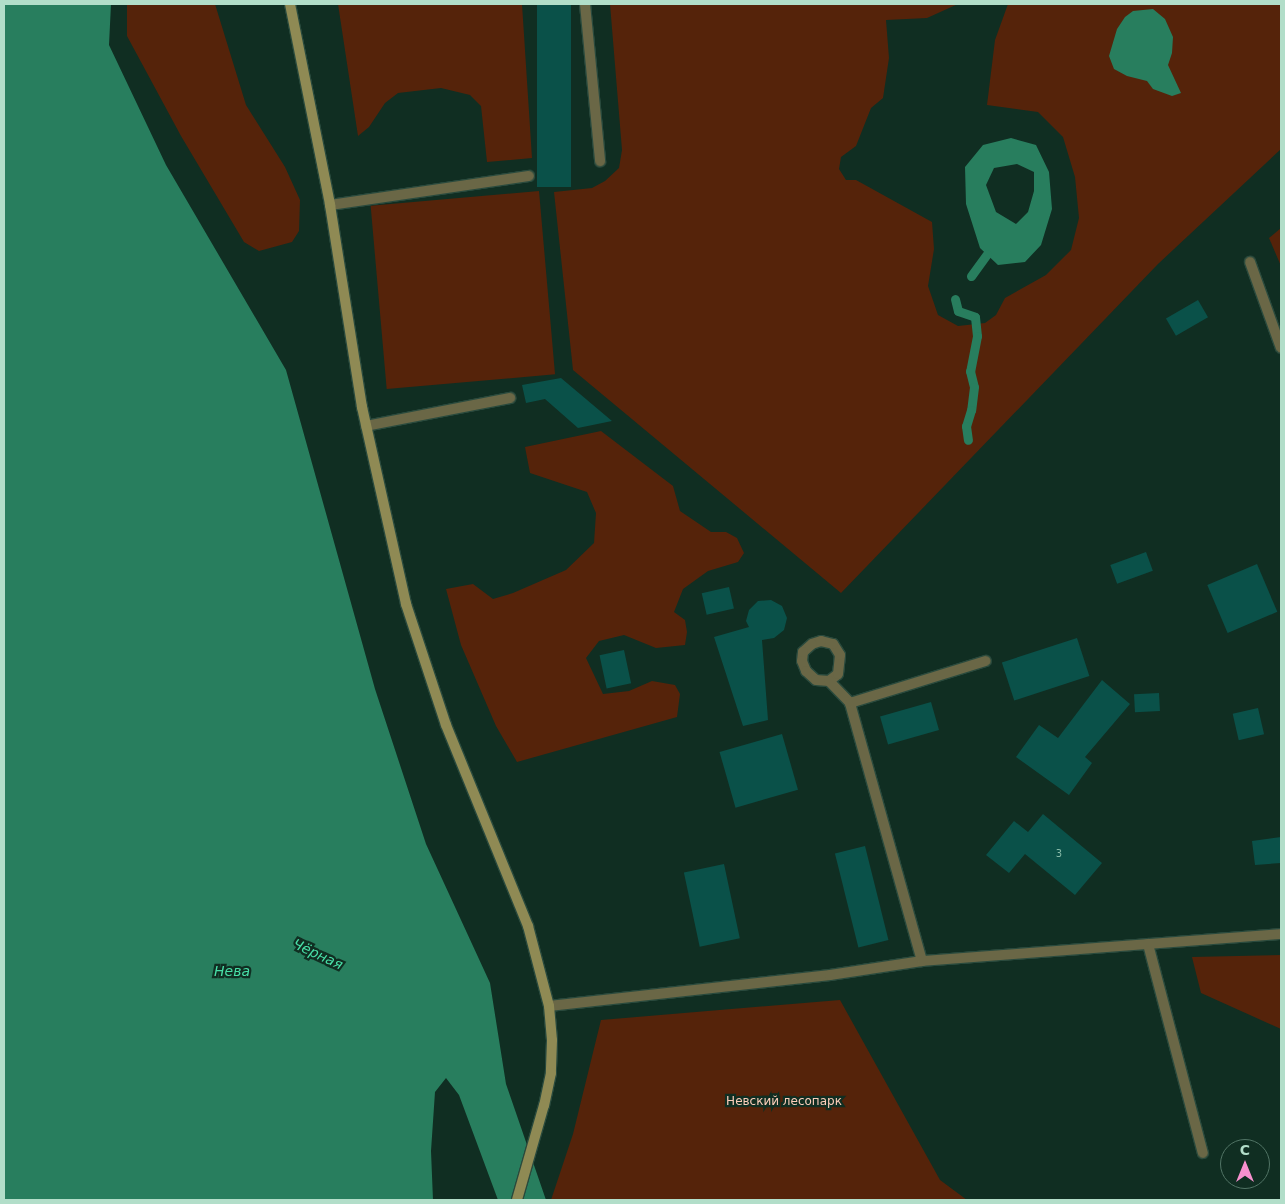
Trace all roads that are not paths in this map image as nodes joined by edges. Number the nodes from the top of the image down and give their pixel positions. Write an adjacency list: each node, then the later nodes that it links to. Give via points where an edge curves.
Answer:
1 (290, 4): 5 (main road)
2 (585, 4): 3 (street)
3 (600, 161)
4 (529, 176): 5 (street)
5 (330, 205): 9 (main road)
6 (1250, 262): 7 (street)
7 (1281, 348)
8 (510, 398): 9 (street)
9 (366, 426): 16 (main road, via 406,604 446,725 528,926)
10 (986, 661): 12 (street)
11 (829, 682): 12 (street)
12 (850, 703): 15 (street)
13 (1281, 934): 14 (street)
14 (1148, 944): 15 (street); 17 (street)
15 (922, 961): 16 (street, via 830,975)
16 (549, 1006): 18 (main road, via 551,1073)
17 (1203, 1153)
18 (517, 1200)

